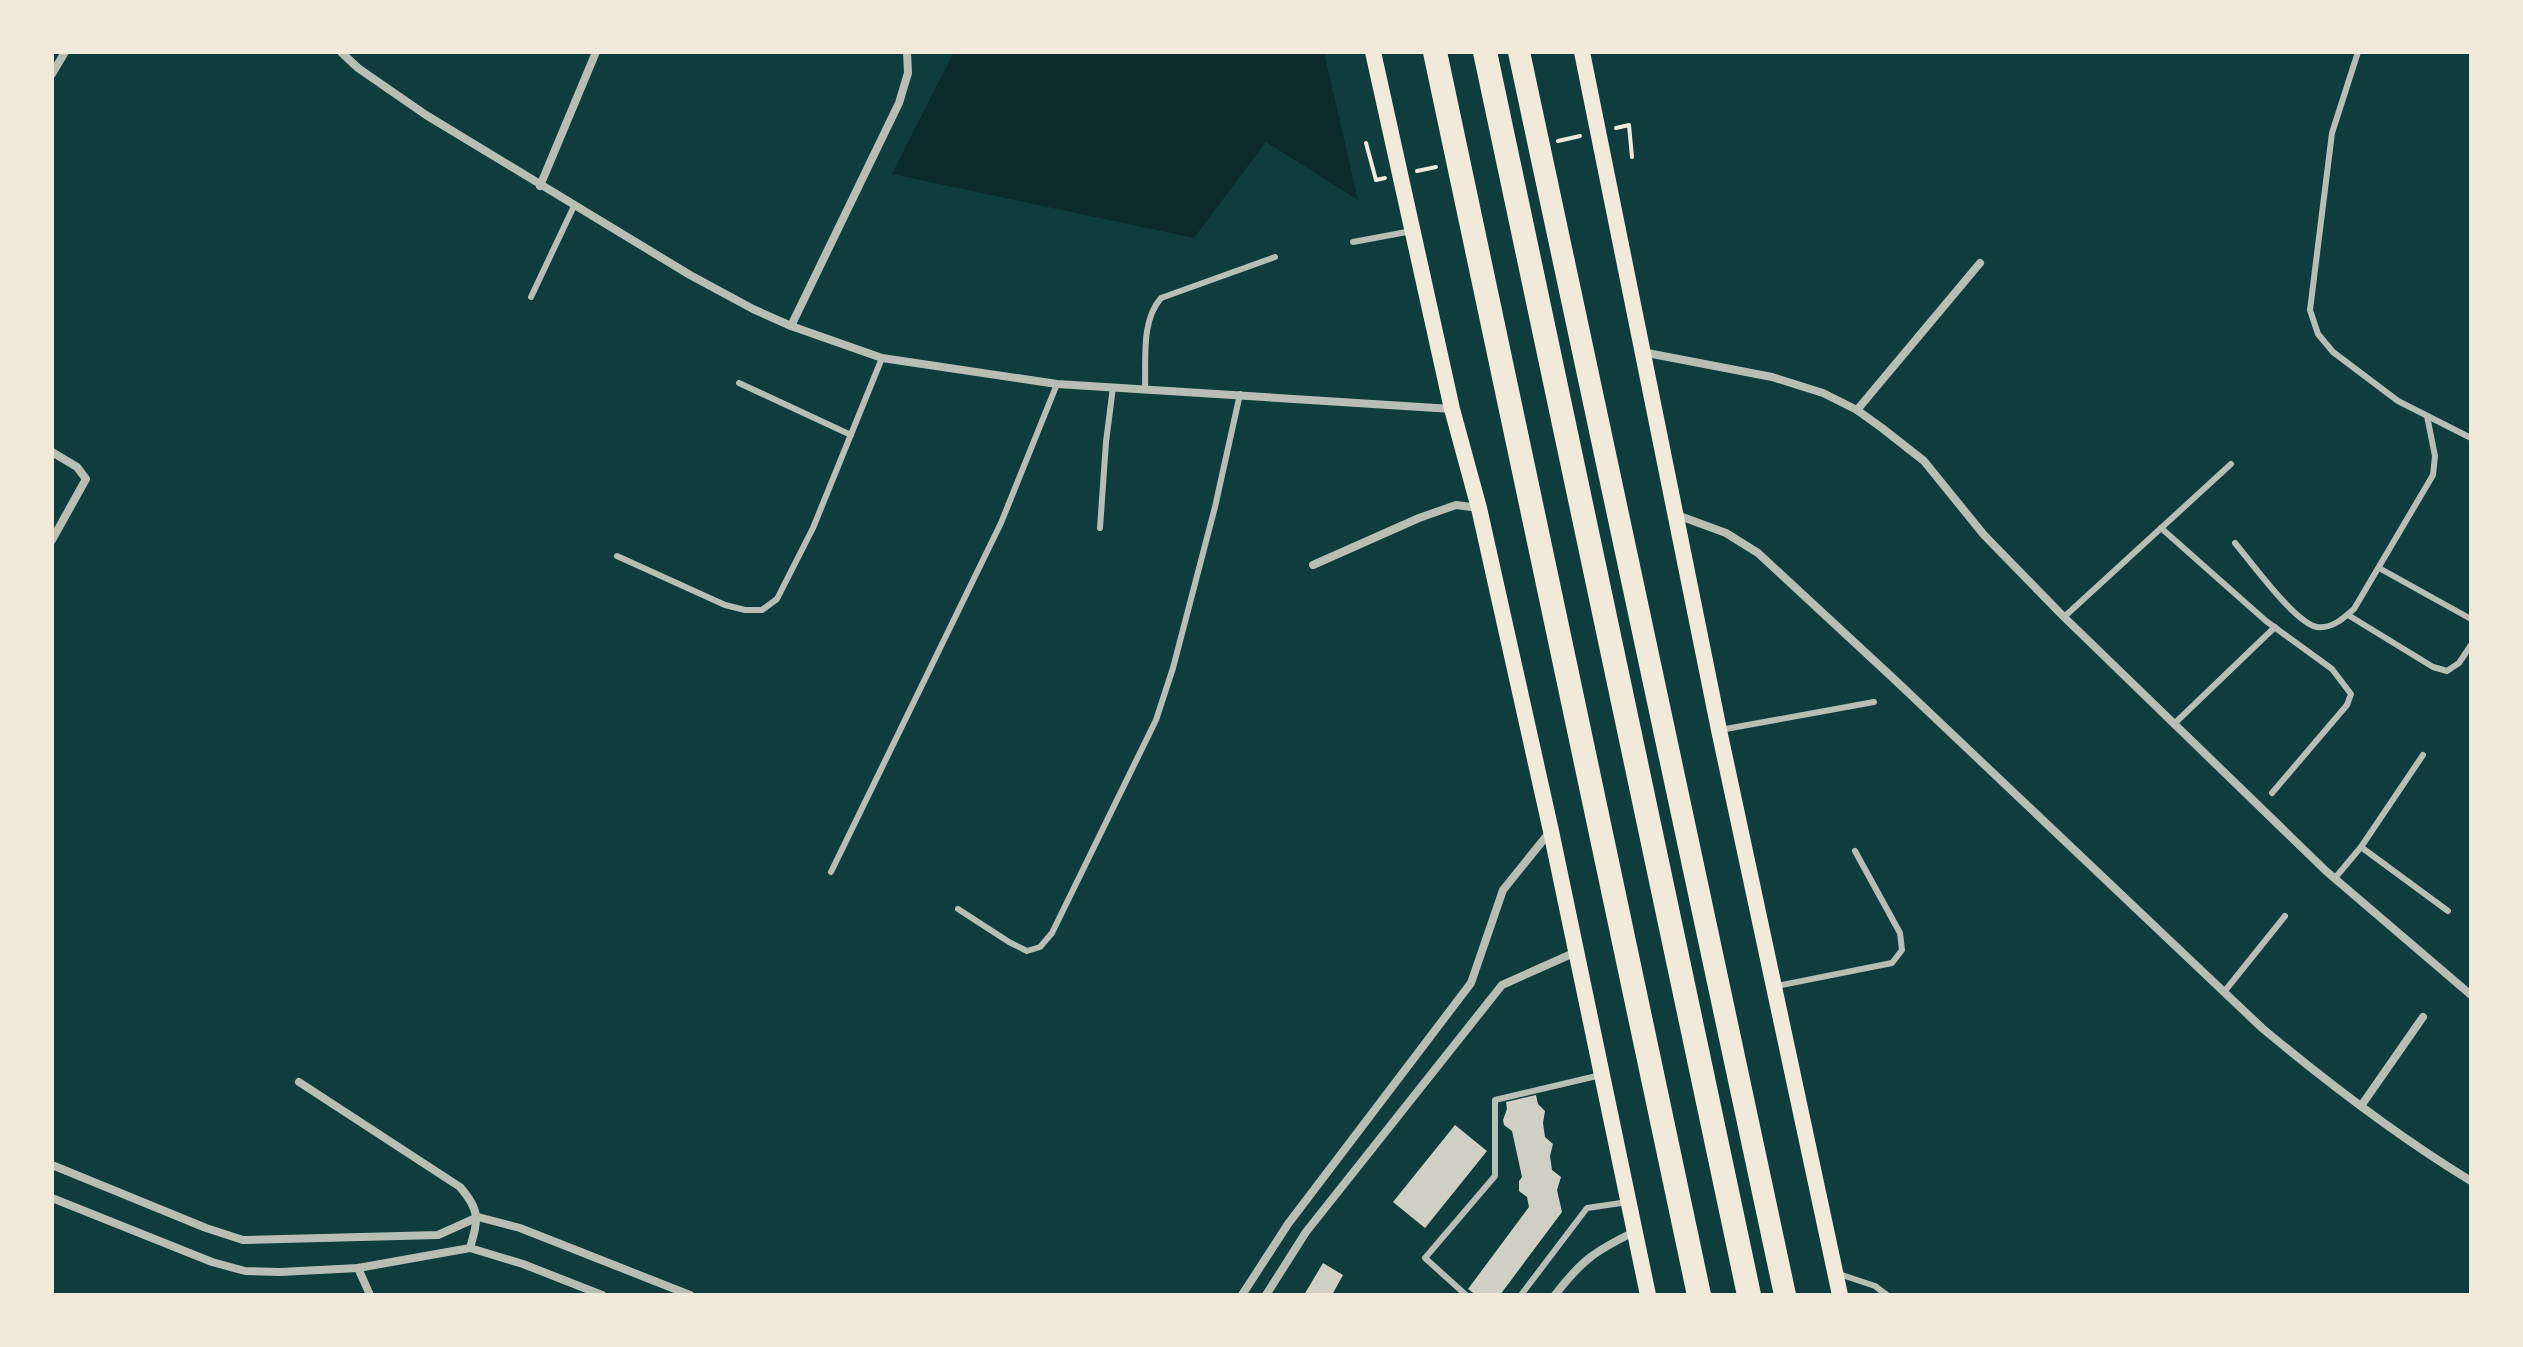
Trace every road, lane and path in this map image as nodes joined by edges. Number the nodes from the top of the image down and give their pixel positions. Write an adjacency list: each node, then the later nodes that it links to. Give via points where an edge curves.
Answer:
1 (65, 52): 12 (street)
2 (341, 52): 17 (street, via 426,115)
3 (596, 52): 17 (street)
4 (907, 52): 24 (street, via 908,73 899,103)
5 (1373, 52): 19 (main road)
6 (1435, 52): 94 (highway)
7 (1442, 52): 94 (highway)
8 (1485, 52): 95 (highway)
9 (1519, 52): 96 (highway)
10 (1582, 52): 25 (main road)
11 (2358, 52): 34 (lane, via 2332,133 2310,310 2318,334 2333,352)
12 (52, 74)
13 (1629, 125): 15 (path)
14 (1366, 143): 16 (path)
15 (1632, 157)
16 (1376, 180)
17 (540, 186): 18 (street)
18 (574, 206): 23 (lane); 24 (street, via 690,275)
19 (1412, 231): 20 (lane); 32 (main road)
20 (1353, 242)
21 (1275, 257): 30 (lane, via 1161,298 1148,321)
22 (1980, 263): 33 (street)
23 (531, 297)
24 (791, 326): 26 (street)
25 (1642, 352): 33 (street, via 1772,377); 40 (main road)
26 (882, 358): 28 (street); 35 (lane)
27 (739, 383): 35 (lane)
28 (1057, 384): 29 (street); 61 (lane, via 1001,523)
29 (1113, 387): 30 (street); 41 (lane)
30 (1145, 388): 31 (street)
31 (1240, 394): 32 (street); 63 (lane, via 1156,720 1052,933 1040,947 1027,951)
32 (1452, 409): 39 (main road)
33 (1857, 410): 49 (street, via 1924,461 1984,535)
34 (2427, 416): 36 (lane); 47 (lane, via 2433,475)
35 (851, 435): 45 (lane, via 789,578 777,599 762,610 725,605)
36 (2471, 438)
37 (52, 452): 43 (street, via 84,472 86,479)
38 (2231, 464): 42 (lane)
39 (1479, 508): 46 (street, via 1456,505); 58 (main road)
40 (1677, 515): 55 (main road); 68 (street, via 1726,533 1758,553)
41 (1100, 528)
42 (2161, 528): 49 (lane); 51 (lane)
43 (52, 540)
44 (2235, 543): 48 (lane, via 2300,620 2327,627)
45 (617, 556)
46 (1313, 565)
47 (2379, 568): 48 (lane); 50 (lane)
48 (2348, 615): 52 (lane, via 2447,671)
49 (2064, 617): 54 (street)
50 (2471, 619)
51 (2275, 627): 54 (lane); 57 (lane, via 2332,669 2351,694)
52 (2471, 645)
53 (1874, 702): 55 (lane)
54 (2174, 724): 62 (street)
55 (1719, 730): 67 (main road)
56 (2423, 755): 59 (lane)
57 (2272, 793)
58 (1551, 831): 66 (main road); 79 (street, via 1503,890 1471,983)
59 (2361, 847): 62 (lane); 64 (lane)
60 (1855, 851): 67 (lane, via 1900,933 1902,950 1892,963)
61 (831, 872)
62 (2335, 878): 69 (street)
63 (958, 909)
64 (2448, 911)
65 (2285, 916): 68 (lane)
66 (1576, 952): 71 (main road); 81 (street, via 1502,985)
67 (1773, 987): 84 (main road)
68 (2224, 992): 73 (street, via 2309,1068)
69 (2471, 995)
70 (2423, 1017): 73 (street)
71 (1601, 1075): 77 (main road); 90 (lane, via 1495,1100 1495,1176 1425,1258)
72 (299, 1082): 78 (street, via 460,1187)
73 (2361, 1106): 75 (street)
74 (52, 1165): 78 (street, via 243,1240 438,1235)
75 (2471, 1181)
76 (52, 1198): 83 (street, via 245,1271)
77 (1628, 1202): 80 (main road); 91 (lane, via 1587,1208)
78 (478, 1217): 82 (street); 87 (street, via 520,1228)
79 (1288, 1224): 81 (street); 88 (street)
80 (1635, 1231): 92 (street, via 1590,1255); 93 (main road)
81 (1306, 1232): 89 (street)
82 (470, 1248): 83 (street); 86 (street)
83 (358, 1268): 85 (street)
84 (1835, 1273): 97 (main road); 98 (lane)
85 (370, 1295)
86 (602, 1295)
87 (690, 1295)
88 (1242, 1295)
89 (1266, 1295)
90 (1466, 1295)
91 (1521, 1295)
92 (1555, 1295)
93 (1648, 1295)
94 (1701, 1295)
95 (1749, 1295)
96 (1785, 1295)
97 (1840, 1295)
98 (1887, 1295)

